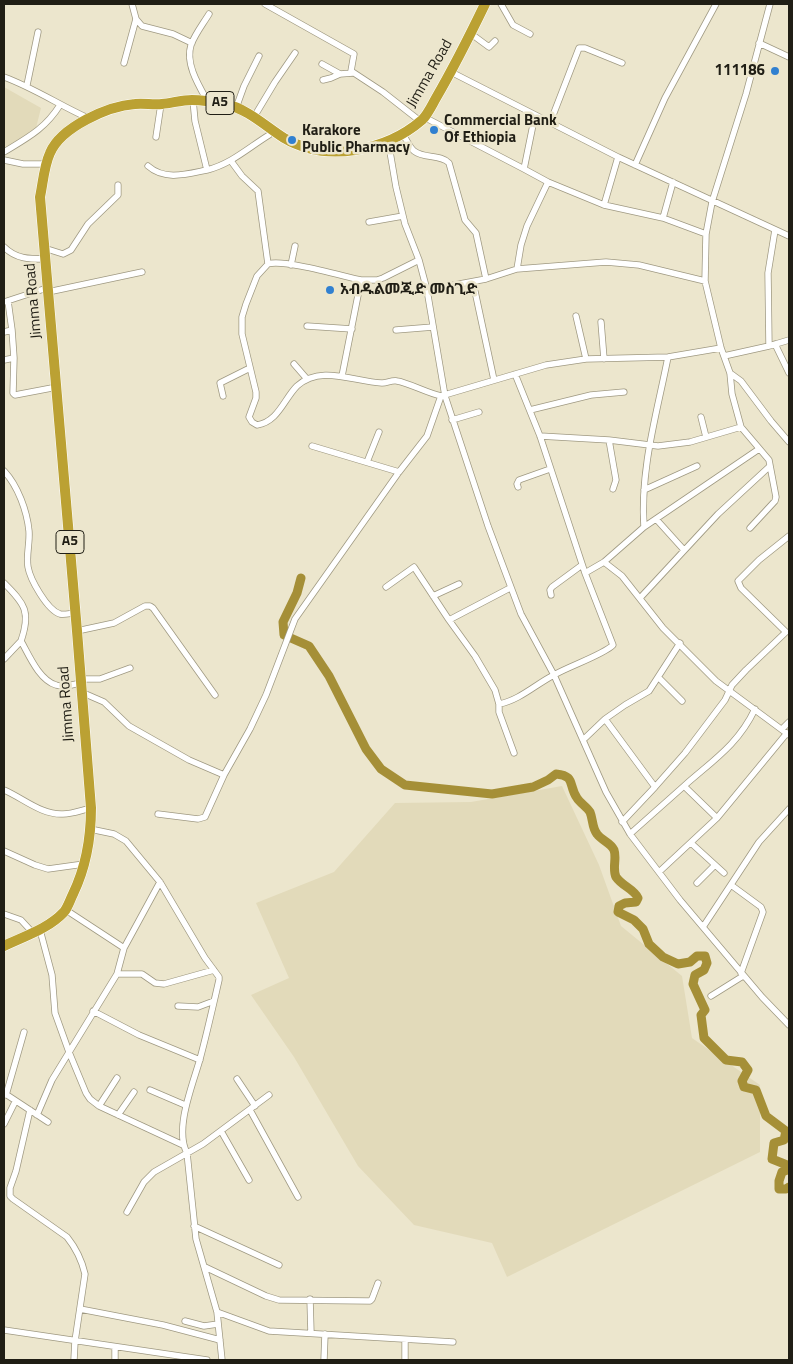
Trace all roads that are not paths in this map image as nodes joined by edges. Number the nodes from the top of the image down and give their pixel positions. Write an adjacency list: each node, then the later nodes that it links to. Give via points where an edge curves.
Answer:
1 (132, 4): 8 (street)
2 (265, 4): 22 (street, via 354,54 350,69)
3 (485, 4): 10 (highway, Jimma Road / A5)
4 (501, 4): 11 (street, via 513,25)
5 (716, 4): 46 (street, via 665,98)
6 (770, 4): 14 (street)
7 (209, 14): 13 (street)
8 (136, 19): 13 (street, via 142,26); 18 (street)
9 (38, 32): 26 (street)
10 (470, 33): 12 (street, via 489,47); 21 (highway, Jimma Road / A5)
11 (530, 34)
12 (495, 41)
13 (192, 43): 28 (street, via 190,55 195,77)
14 (759, 43): 17 (street); 53 (street)
15 (295, 53): 33 (street)
16 (259, 56): 31 (street)
17 (789, 57)
18 (124, 63)
19 (622, 63): 36 (street, via 579,48)
20 (322, 64): 23 (street)
21 (451, 72): 32 (street); 35 (highway, Jimma Road / A5)
22 (353, 73): 23 (street); 35 (street)
23 (340, 74): 25 (street)
24 (4, 77): 26 (street)
25 (323, 80)
26 (27, 85): 30 (street)
27 (193, 100): 28 (highway, Jimma Road / A5); 29 (highway, Jimma Road / A5); 49 (street)
28 (208, 102): 31 (highway, Jimma Road / A5)
29 (161, 104): 34 (highway, Jimma Road / A5, via 134,104); 39 (street)
30 (60, 105): 34 (street); 41 (street, via 45,125)
31 (236, 108): 33 (highway, Jimma Road / A5)
32 (535, 115): 36 (street); 48 (street)
33 (254, 117): 37 (highway, Jimma Road / A5)
34 (88, 118): 45 (highway, Jimma Road / A5, via 55,145)
35 (422, 119): 38 (highway, Jimma Road / A5); 48 (street)
36 (550, 123): 42 (street)
37 (273, 130): 40 (highway, Jimma Road / A5, via 294,142 329,151 369,147); 44 (street)
38 (402, 133): 40 (highway, Jimma Road / A5); 69 (street, via 414,151 449,163 465,220 476,233)
39 (156, 136)
40 (388, 140): 55 (street)
41 (4, 152)
42 (618, 158): 46 (street); 54 (street)
43 (4, 160): 45 (street)
44 (231, 161): 49 (street); 65 (street, via 258,191)
45 (46, 164): 63 (highway, Jimma Road / A5, via 40,197)
46 (635, 165): 51 (street)
47 (148, 166): 49 (street, via 169,175)
48 (524, 169): 50 (street)
49 (206, 170)
50 (548, 182): 54 (street); 67 (street, via 527,226)
51 (673, 182): 53 (street); 56 (street)
52 (118, 185): 63 (street, via 118,195 88,224 71,250 63,254)
53 (712, 202): 58 (street); 59 (street)
54 (604, 205): 56 (street)
55 (404, 216): 57 (street); 64 (street)
56 (663, 218): 59 (street)
57 (369, 222)
58 (775, 230): 60 (street); 85 (street, via 768,273)
59 (706, 234): 71 (street)
60 (789, 236)
61 (295, 246): 66 (street)
62 (4, 247): 63 (street, via 13,256 25,258)
63 (45, 254): 73 (highway, Jimma Road / A5)
64 (419, 260): 70 (street, via 383,278); 74 (street)
65 (268, 264): 66 (street); 94 (street, via 257,276 242,317 242,334)
66 (291, 265): 70 (street)
67 (518, 269): 69 (street); 71 (street, via 606,262 639,265)
68 (142, 272): 73 (street)
69 (486, 279): 72 (street)
70 (361, 280): 80 (street)
71 (705, 281): 86 (street)
72 (473, 282): 74 (street); 100 (street)
73 (48, 290): 75 (street); 101 (highway, Jimma Road / A5)
74 (428, 290): 79 (street)
75 (6, 302): 81 (street)
76 (576, 316): 90 (street)
77 (601, 322): 91 (street)
78 (307, 326): 80 (street)
79 (433, 328): 82 (street); 104 (street)
80 (352, 329): 98 (street)
81 (12, 330): 83 (street); 89 (street)
82 (396, 330)
83 (4, 332)
84 (789, 340): 85 (street)
85 (772, 345): 87 (street); 96 (street)
86 (720, 348): 87 (street); 88 (street)
87 (724, 356): 95 (street)
88 (668, 357): 91 (street); 116 (street)
89 (14, 358): 92 (street); 101 (street, via 12,391 15,395)
90 (586, 359): 91 (street); 97 (street)
91 (604, 359)
92 (4, 360)
93 (294, 364): 99 (street)
94 (250, 368): 99 (street, via 256,385 256,398 249,417 257,426 283,407 293,390); 103 (street, via 220,383)
95 (730, 372): 109 (street); 114 (street, via 741,381)
96 (789, 373)
97 (515, 374): 100 (street); 105 (street)
98 (342, 376): 99 (street); 104 (street, via 381,383 397,381)
99 (307, 379)
100 (494, 380): 104 (street)
101 (57, 387): 142 (highway, Jimma Road / A5)
102 (624, 392): 105 (street, via 591,395)
103 (223, 396)
104 (443, 396): 108 (street); 123 (street, via 427,436)
105 (530, 410): 111 (street)
106 (479, 412): 108 (street)
107 (701, 417): 112 (street)
108 (452, 420): 138 (street)
109 (741, 427): 112 (street); 117 (street)
110 (379, 432): 118 (street)
111 (540, 436): 113 (street); 121 (street)
112 (706, 437): 116 (street)
113 (609, 440): 116 (street); 125 (street, via 616,480)
114 (789, 442)
115 (312, 446): 118 (street)
116 (649, 446): 126 (street)
117 (759, 448): 120 (street); 127 (street)
118 (367, 462): 123 (street)
119 (697, 466): 126 (street)
120 (770, 466): 129 (street, via 776,499); 131 (street)
121 (550, 469): 124 (street, via 519,480); 133 (street)
122 (4, 471): 142 (street, via 12,480 26,517 31,579 59,614)
123 (399, 472): 163 (street, via 295,619 258,712)
124 (518, 488)
125 (613, 489)
126 (644, 490): 128 (street)
127 (656, 518): 128 (street); 131 (street)
128 (644, 527): 132 (street)
129 (750, 528)
130 (789, 536): 145 (street, via 738,580 739,586)
131 (684, 550): 141 (street)
132 (604, 562): 134 (street); 141 (street, via 622,576)
133 (582, 565): 134 (street); 139 (street, via 552,587)
134 (585, 573): 150 (street, via 613,645)
135 (4, 583): 146 (street, via 26,612 27,623)
136 (459, 584): 140 (street)
137 (386, 587): 140 (street, via 414,567)
138 (510, 588): 143 (street); 150 (street)
139 (551, 595)
140 (433, 596): 143 (street)
141 (640, 598): 147 (street)
142 (76, 613): 144 (highway, Jimma Road / A5)
143 (449, 620): 156 (street, via 475,656 495,690)
144 (78, 631): 152 (highway, Jimma Road / A5); 154 (street, via 114,623 150,606)
145 (788, 634): 153 (street, via 746,670)
146 (21, 641): 148 (street); 152 (street, via 46,678 55,685)
147 (680, 644): 151 (street); 153 (street, via 716,681)
148 (4, 659)
149 (130, 668): 152 (street)
150 (554, 675): 156 (street, via 507,703); 161 (street)
151 (659, 678): 155 (street); 158 (street, via 649,691)
152 (81, 684): 163 (street, via 130,726 189,760); 167 (highway, Jimma Road / A5)
153 (730, 690): 157 (street); 165 (street, via 685,753)
154 (215, 695)
155 (682, 701)
156 (499, 704): 162 (street)
157 (755, 710): 160 (street); 164 (street, via 732,745)
158 (604, 719): 161 (street); 165 (street)
159 (789, 722): 160 (street)
160 (786, 732): 170 (street)
161 (583, 740): 171 (street)
162 (514, 754)
163 (224, 775): 169 (street, via 205,818)
164 (684, 786): 170 (street); 173 (street)
165 (655, 787): 171 (street)
166 (4, 790): 167 (street, via 52,814)
167 (91, 808): 172 (highway, Jimma Road / A5)
168 (789, 809): 182 (street, via 759,842)
169 (158, 814)
170 (717, 818): 174 (street)
171 (622, 822): 173 (street)
172 (90, 829): 176 (highway, Jimma Road / A5); 180 (street, via 121,837)
173 (630, 834): 178 (street)
174 (691, 843): 177 (street); 178 (street)
175 (4, 850): 176 (street, via 48,869)
176 (84, 864): 183 (highway, Jimma Road / A5)
177 (715, 865): 179 (street); 181 (street)
178 (659, 872): 185 (street)
179 (724, 873)
180 (160, 882): 188 (street); 189 (street)
181 (697, 883)
182 (731, 885): 185 (street); 191 (street, via 761,907 763,912)
183 (66, 910): 186 (highway, Jimma Road / A5); 188 (street)
184 (4, 914): 186 (street)
185 (703, 927): 191 (street)
186 (36, 931): 187 (highway, Jimma Road / A5); 198 (street, via 52,975 55,1013)
187 (4, 946)
188 (124, 948): 190 (street)
189 (214, 970): 190 (street, via 164,984 155,983 142,974); 193 (street, via 219,980)
190 (117, 974): 195 (street)
191 (742, 974): 192 (street); 196 (street)
192 (711, 996)
193 (214, 1001): 194 (street, via 198,1007); 199 (street)
194 (178, 1006)
195 (92, 1011): 198 (street); 199 (street)
196 (789, 1024)
197 (24, 1032): 204 (street)
198 (69, 1052): 208 (street, via 86,1093); 211 (street)
199 (200, 1060): 207 (street)
200 (117, 1078): 208 (street)
201 (237, 1079): 209 (street)
202 (150, 1090): 207 (street)
203 (134, 1092): 212 (street)
204 (5, 1094): 206 (street)
205 (269, 1095): 209 (street)
206 (15, 1102): 210 (street); 214 (street)
207 (185, 1105): 216 (street)
208 (98, 1106): 212 (street)
209 (252, 1108): 215 (street); 220 (street)
210 (30, 1110): 211 (street); 219 (street, via 16,1171)
211 (36, 1115): 213 (street)
212 (118, 1115): 216 (street)
213 (48, 1122)
214 (4, 1124)
215 (221, 1131): 217 (street); 218 (street)
216 (183, 1145): 217 (street)
217 (187, 1153): 221 (street, via 154,1172 137,1192); 222 (street)
218 (249, 1180)
219 (7, 1187): 227 (street, via 13,1200 67,1237 72,1244 85,1274)
220 (298, 1197)
221 (127, 1212)
222 (194, 1226): 223 (street); 224 (street)
223 (279, 1265)
224 (204, 1267): 226 (street, via 273,1299); 228 (street)
225 (378, 1283): 226 (street, via 370,1301)
226 (310, 1299): 232 (street)
227 (80, 1309): 234 (street); 236 (street)
228 (217, 1312): 230 (street); 232 (street, via 268,1331)
229 (184, 1321): 230 (street, via 204,1326)
230 (218, 1324): 234 (street)
231 (4, 1330): 236 (street)
232 (311, 1333): 233 (street)
233 (325, 1334): 235 (street); 243 (street)
234 (220, 1340): 242 (street)
235 (405, 1340): 237 (street); 244 (street)
236 (74, 1341): 238 (street); 239 (street)
237 (453, 1342)
238 (115, 1347): 240 (street); 241 (street)
239 (74, 1360)
240 (115, 1360)
241 (207, 1360)
242 (222, 1360)
243 (324, 1360)
244 (405, 1360)

